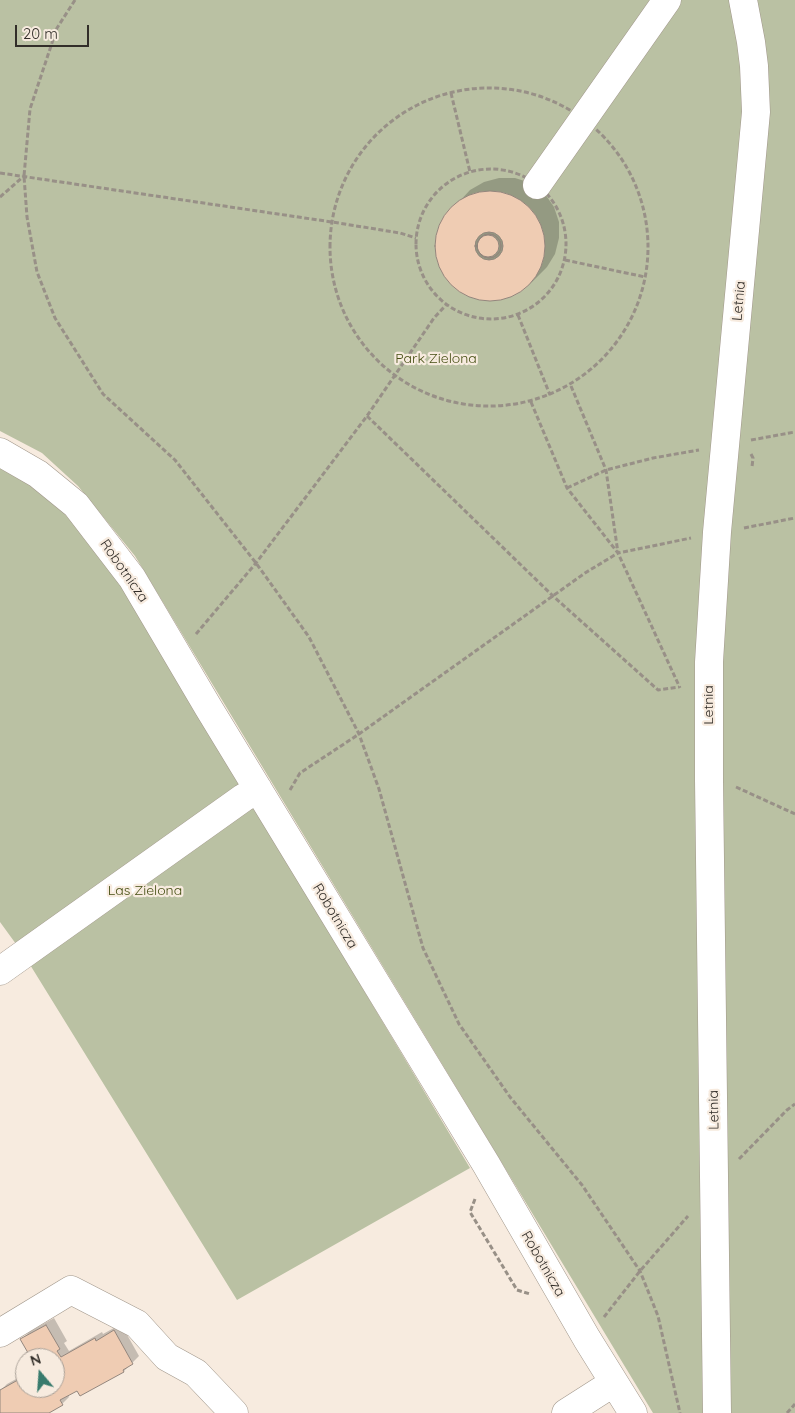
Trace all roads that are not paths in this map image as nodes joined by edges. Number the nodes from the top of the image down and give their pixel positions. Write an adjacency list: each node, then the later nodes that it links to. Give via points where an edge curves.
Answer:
1 (667, 0): 3 (street)
2 (743, 0): 12 (street, Letnia, via 753,58 756,112 736,442 717,532 710,623)
3 (537, 185)
4 (0, 452): 5 (street, Robotnicza, via 38,474 76,505 132,578)
5 (263, 798): 6 (street, via 243,798); 8 (street, Robotnicza, via 486,1164)
6 (0, 971)
7 (0, 1333): 9 (street, via 71,1290 137,1324 167,1357 196,1373)
8 (614, 1383): 10 (street); 11 (street, Robotnicza)
9 (234, 1413)
10 (566, 1413)
11 (633, 1413)
12 (717, 1413)

